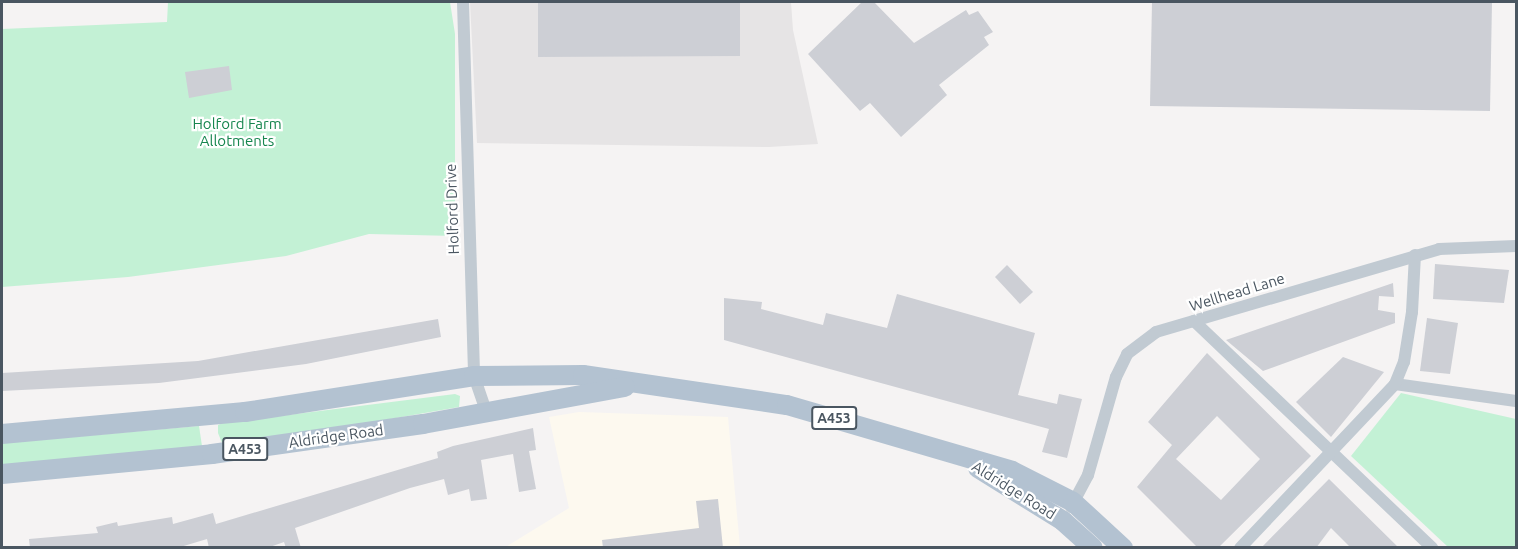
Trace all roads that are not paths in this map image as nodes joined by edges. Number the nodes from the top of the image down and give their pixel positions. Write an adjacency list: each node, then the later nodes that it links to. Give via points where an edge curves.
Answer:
1 (463, 2): 5 (street, Holford Drive)
2 (1516, 246): 3 (street, Wellhead Lane, via 1461,247)
3 (1414, 255): 4 (street, Wellhead Lane); 6 (street, via 1413,312 1404,362)
4 (1194, 321): 11 (street); 14 (street, Wellhead Lane, via 1156,332 1127,354 1116,377 1088,475)
5 (474, 376): 7 (main road, Aldridge Road / A453, via 583,375); 9 (street, Holford Drive); 10 (main road, Aldridge Road / A453, via 245,412)
6 (1395, 384): 8 (street); 11 (street)
7 (633, 385): 9 (main road, Aldridge Road / A453); 12 (main road, Aldridge Road / A453, via 706,390 787,405)
8 (1516, 401)
9 (488, 413): 13 (main road, Aldridge Road / A453, via 212,454)
10 (2, 434)
11 (1334, 454): 18 (street); 19 (street)
12 (965, 460): 14 (main road, Aldridge Road / A453, via 1024,475); 15 (main road, Aldridge Road / A453)
13 (2, 474)
14 (1073, 502): 15 (street, Aldridge Road); 17 (main road, Aldridge Road / A453)
15 (1063, 521): 16 (main road, Aldridge Road / A453)
16 (1093, 548)
17 (1124, 548)
18 (1240, 548)
19 (1432, 548)

